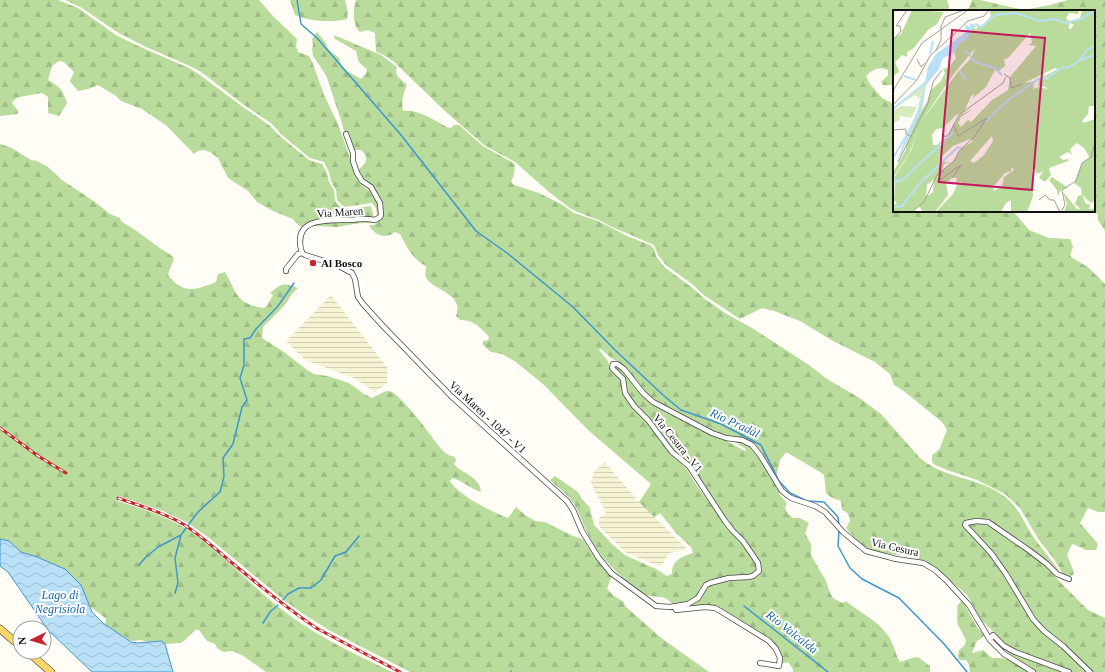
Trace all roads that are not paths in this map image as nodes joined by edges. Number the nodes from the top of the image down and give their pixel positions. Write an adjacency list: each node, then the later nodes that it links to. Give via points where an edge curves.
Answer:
1 (346, 134): 2 (street, Via Maren, via 357,174 371,187 380,203 380,217 375,220 335,219 312,223 304,229 301,237)
2 (302, 253): 3 (street, via 298,254); 6 (street, Via Maren - 1047 - V1, via 352,273 358,297 382,326 451,396 567,501 582,531 611,573 656,606)
3 (286, 272)
4 (838, 526): 6 (street, Via Cesura - V1, via 825,512 791,498 782,491 752,446 742,440 726,438 712,432 652,402 624,368 613,364 612,368 623,379 627,397 672,452 689,466 716,508 758,564 759,571 753,576 710,582 694,601 685,606); 9 (street, Via Cesura, via 866,551 923,563 935,570 969,605)
5 (1069, 579): 15 (street, via 1057,574 1030,551 988,522 966,523 965,525 1006,574 1033,620)
6 (675, 607): 11 (street, via 676,610 705,607 717,609 761,636 776,649 780,658 778,666)
7 (0, 629): 8 (main road)
8 (12, 639)
9 (990, 640): 13 (street, Via Cesura, via 1004,654); 14 (street, via 993,635 1015,652)
10 (37, 660): 12 (main road)
11 (760, 663)
12 (51, 672)
13 (1033, 672)
14 (1069, 672)
15 (1090, 672)

